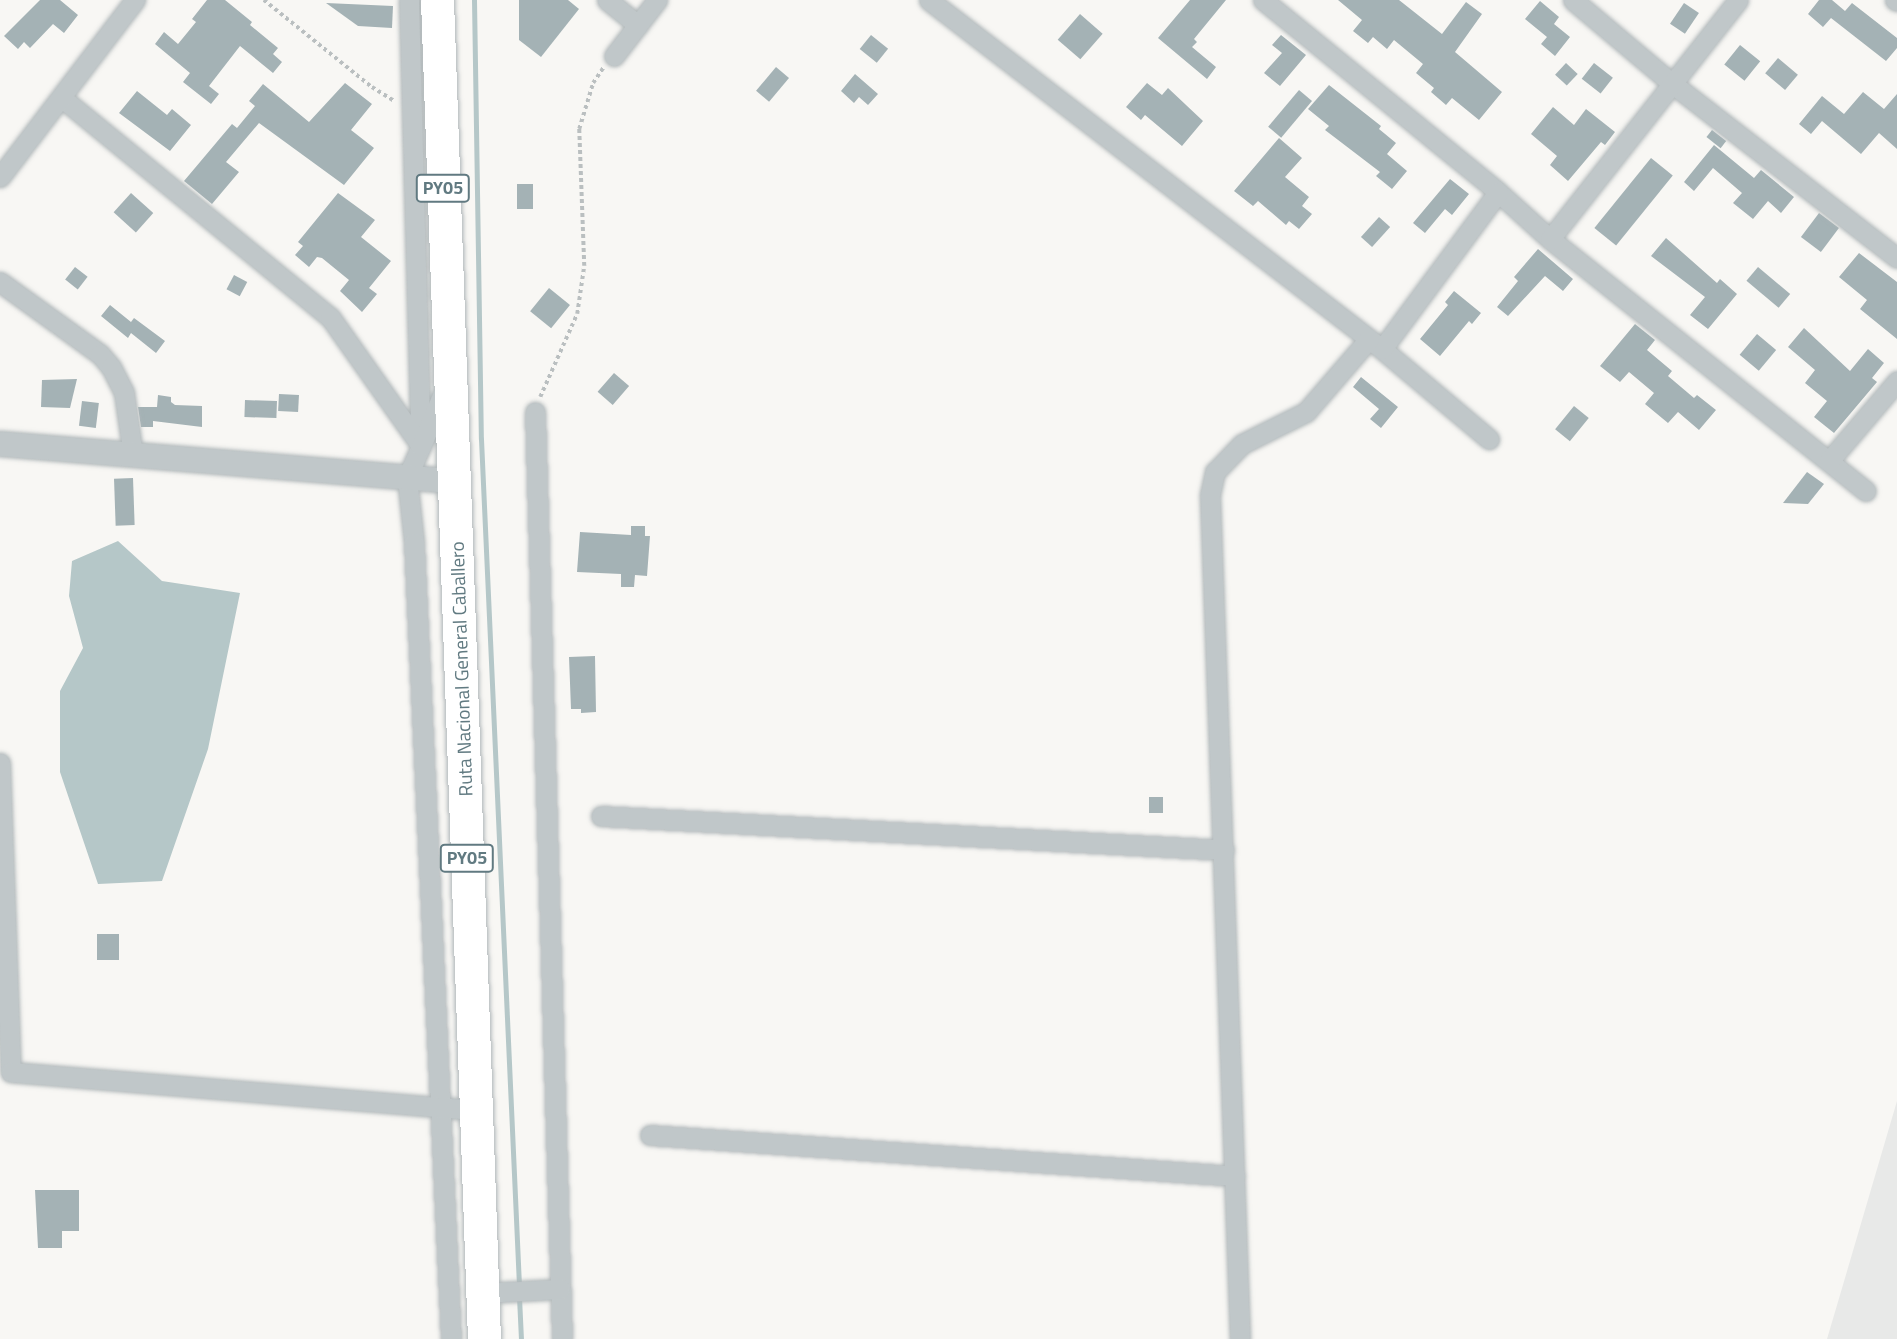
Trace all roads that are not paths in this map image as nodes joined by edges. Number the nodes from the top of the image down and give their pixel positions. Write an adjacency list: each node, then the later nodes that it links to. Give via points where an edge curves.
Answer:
1 (135, 0): 13 (street)
2 (409, 0): 25 (street)
3 (437, 0): 20 (highway, Ruta Nacional General Caballero / PY05)
4 (607, 0): 10 (street)
5 (657, 0): 10 (street)
6 (929, 0): 19 (street)
7 (1263, 0): 15 (street)
8 (1573, 0): 12 (street)
9 (1738, 0): 12 (street)
10 (638, 25): 11 (street)
11 (614, 56)
12 (1674, 85): 16 (street); 17 (street)
13 (62, 98): 14 (street); 25 (street, via 330,317)
14 (0, 177)
15 (1498, 191): 16 (street); 19 (street)
16 (1549, 239): 27 (street)
17 (1897, 258)
18 (0, 282): 26 (street, via 100,354 111,367 124,393)
19 (1376, 344): 23 (street); 33 (street, via 1306,412 1242,444 1215,472 1210,495)
20 (450, 376): 25 (street); 29 (highway, Ruta Nacional General Caballero / PY05)
21 (1897, 381): 27 (street)
22 (535, 412): 39 (street)
23 (1489, 439)
24 (0, 443): 26 (street)
25 (421, 446): 28 (street)
26 (133, 455): 28 (street)
27 (1829, 461): 30 (street)
28 (407, 477): 29 (street); 35 (street, via 414,543)
29 (454, 481): 36 (highway, Ruta Nacional General Caballero / PY05)
30 (1866, 491)
31 (0, 763): 34 (street)
32 (601, 816): 33 (street)
33 (1224, 849): 38 (street)
34 (6, 1072): 35 (street)
35 (440, 1107): 36 (street); 41 (street)
36 (476, 1110): 40 (highway, Ruta Nacional General Caballero / PY05)
37 (650, 1135): 38 (street)
38 (1235, 1176): 44 (street)
39 (552, 1289): 40 (street); 43 (street)
40 (495, 1292): 42 (highway, Ruta Nacional General Caballero / PY05)
41 (452, 1339)
42 (484, 1339)
43 (562, 1339)
44 (1240, 1339)

